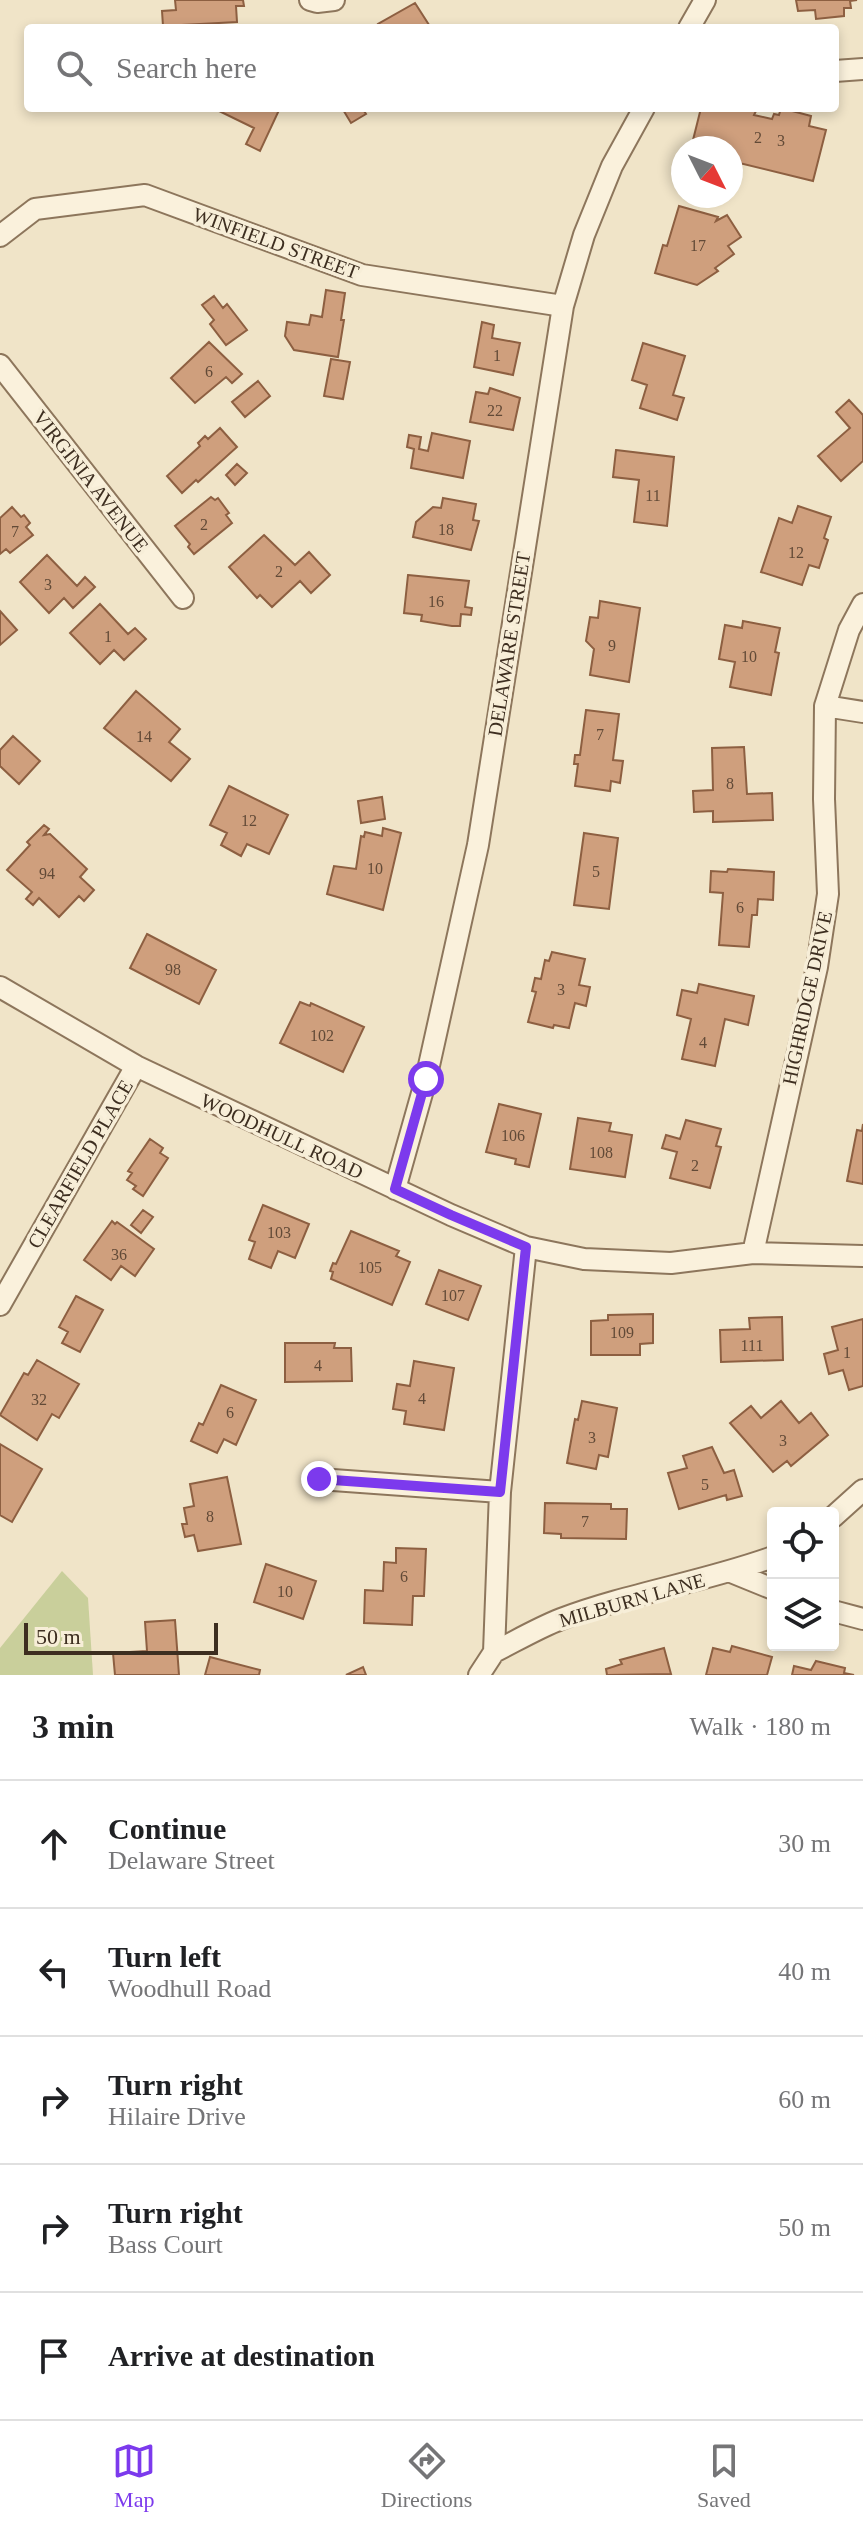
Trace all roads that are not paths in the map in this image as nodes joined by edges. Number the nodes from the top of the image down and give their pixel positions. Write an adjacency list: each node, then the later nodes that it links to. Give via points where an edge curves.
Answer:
1 (310, 0): 2 (street)
2 (334, 0)
3 (705, 0): 4 (street)
4 (693, 24)
5 (863, 69): 6 (street)
6 (839, 71)
7 (642, 112): 9 (street, DELAWARE STREET, via 612,166)
8 (0, 236): 9 (street, WINFIELD STREET, via 35,209 145,195 362,275)
9 (563, 306): 17 (street, DELAWARE STREET, via 478,845 426,1079)
10 (0, 365): 11 (street, VIRGINIA AVENUE)
11 (183, 598)
12 (863, 604): 13 (street, HIGHRIDGE DRIVE, via 849,630)
13 (825, 706): 14 (street); 19 (street, HIGHRIDGE DRIVE, via 828,894 817,967)
14 (863, 712)
15 (0, 987): 16 (street, WOODHULL ROAD)
16 (136, 1066): 17 (street, WOODHULL ROAD); 21 (street, CLEARFIELD PLACE)
17 (395, 1189): 18 (street, WOODHULL ROAD)
18 (526, 1247): 19 (street, WOODHULL ROAD, via 584,1259 671,1263); 24 (street)
19 (753, 1253): 20 (street, WOODHULL ROAD)
20 (863, 1256)
21 (0, 1305)
22 (319, 1479): 24 (street)
23 (863, 1490): 25 (street)
24 (500, 1492): 31 (street)
25 (839, 1512)
26 (767, 1559): 27 (street, MILBURN LANE)
27 (731, 1572): 28 (street); 31 (street, MILBURN LANE, via 560,1620)
28 (767, 1587)
29 (839, 1613): 30 (street)
30 (863, 1619)
31 (494, 1652): 32 (street)
32 (479, 1675)

